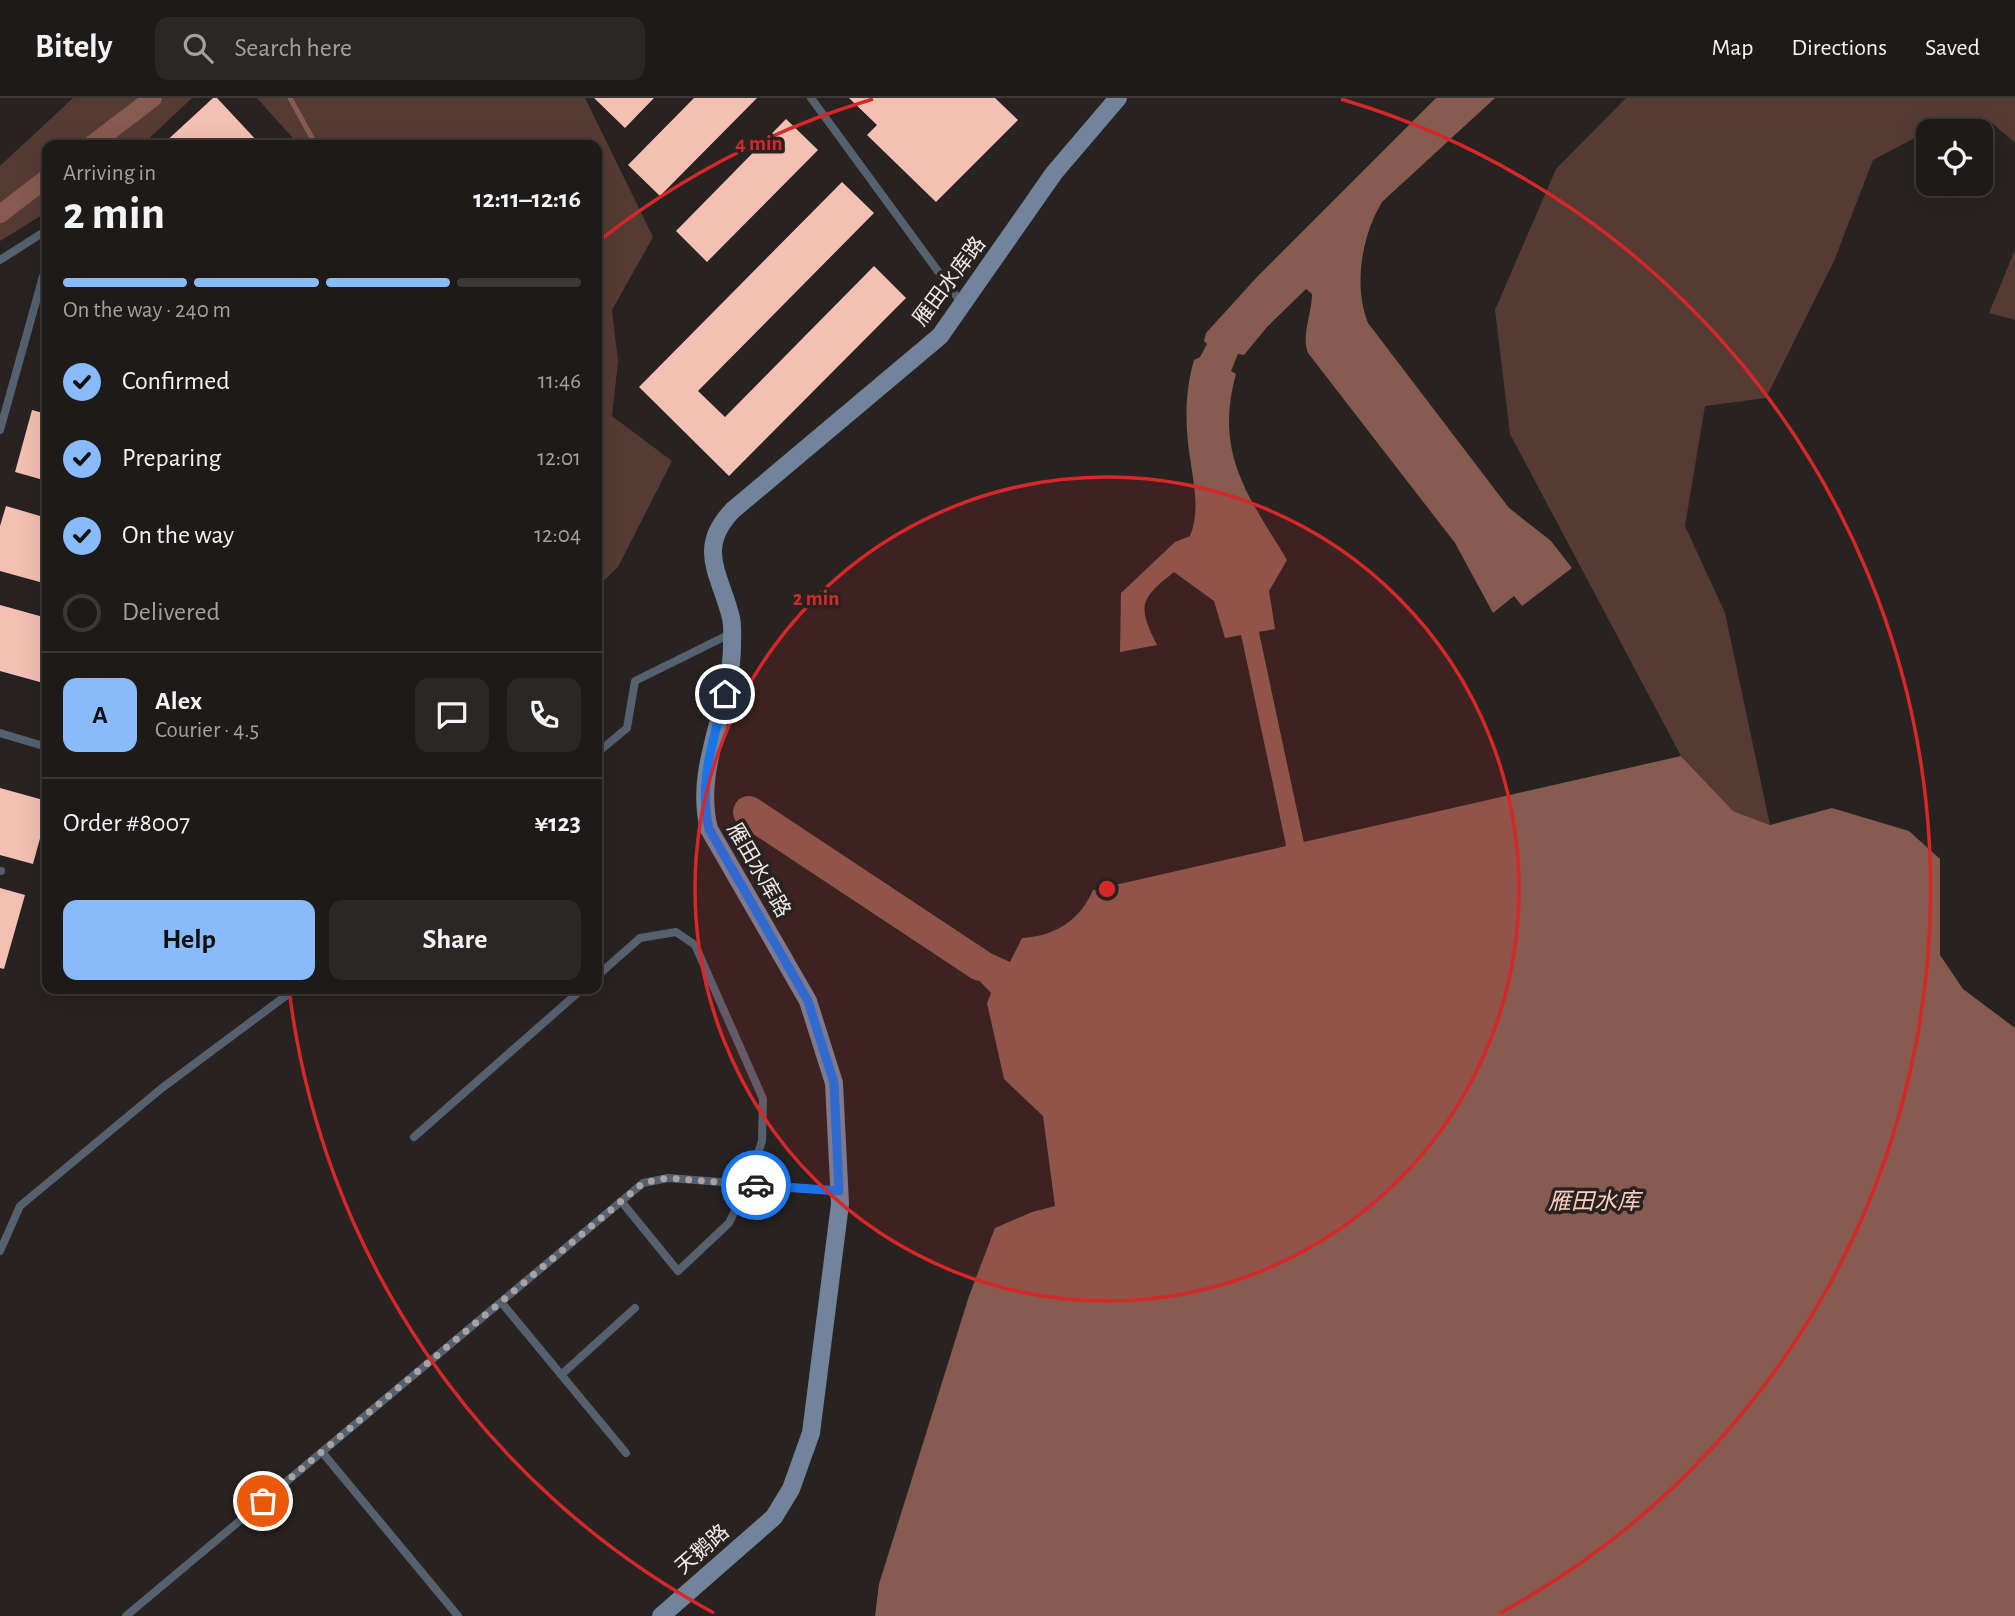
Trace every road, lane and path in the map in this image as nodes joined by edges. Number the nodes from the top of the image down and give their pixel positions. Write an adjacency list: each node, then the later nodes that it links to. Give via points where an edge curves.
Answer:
1 (811, 98): 6 (lane)
2 (1118, 98): 6 (main road, 雁田水库路, via 1054,173)
3 (42, 233): 4 (lane)
4 (0, 260)
5 (42, 280): 7 (lane)
6 (962, 304): 8 (main road, 雁田水库路, via 940,336 719,524 712,542 713,561)
7 (0, 430)
8 (732, 633): 11 (lane, via 635,681 627,728); 17 (main road, 雁田水库路, via 732,668 706,770 703,806 709,829 808,1001 834,1083)
9 (0, 733): 10 (lane)
10 (42, 746)
11 (602, 749)
12 (602, 972): 16 (lane, via 640,938 676,932 695,945 763,1099 762,1140)
13 (288, 994): 19 (lane, via 162,1088 20,1206)
14 (576, 994): 15 (lane)
15 (414, 1137)
16 (748, 1184): 17 (lane); 18 (lane, via 668,1178 643,1183); 18 (lane, via 729,1223 678,1271)
17 (839, 1191): 25 (main road, 雁田水库路, via 811,1433 792,1489)
18 (621, 1201): 20 (lane)
19 (0, 1251)
20 (501, 1302): 22 (lane); 23 (lane)
21 (635, 1308): 22 (lane)
22 (561, 1375): 24 (lane)
23 (322, 1452): 26 (lane); 27 (lane)
24 (626, 1453)
25 (774, 1517): 28 (main road, 天鹅路)
26 (126, 1616)
27 (458, 1616)
28 (661, 1616)

